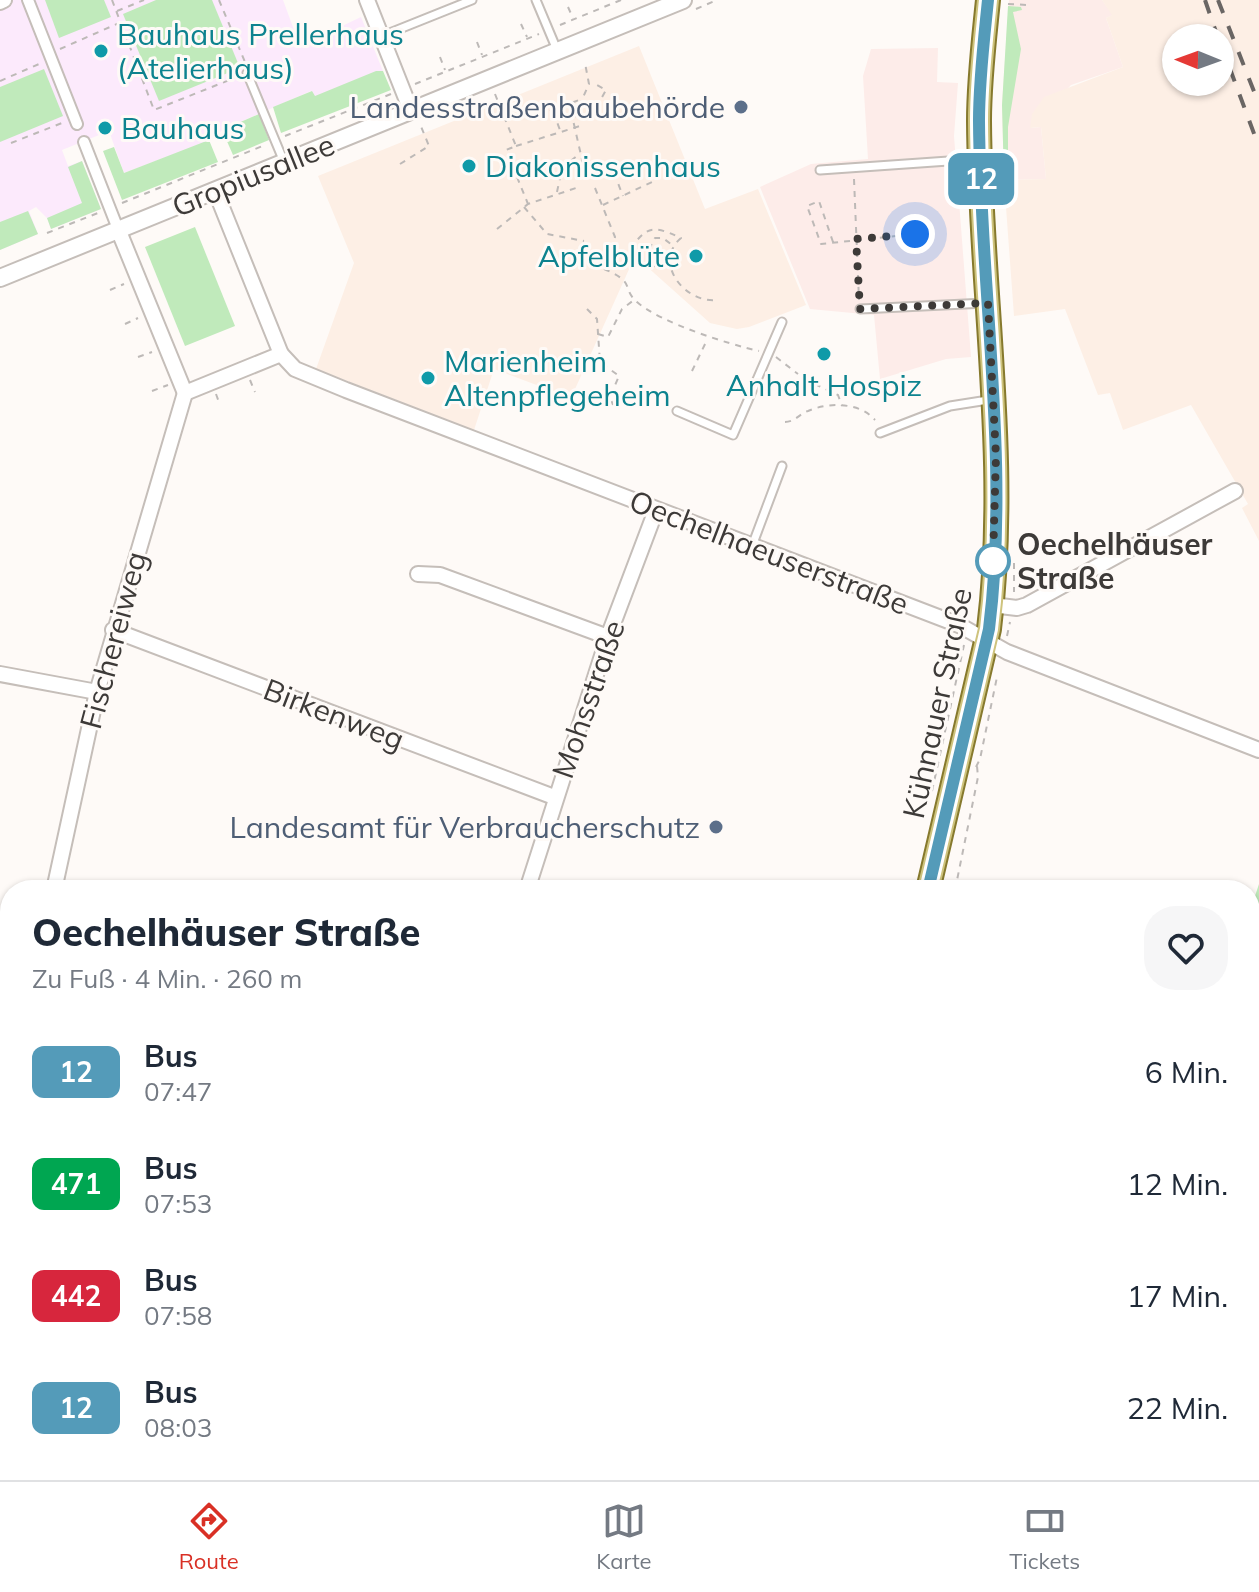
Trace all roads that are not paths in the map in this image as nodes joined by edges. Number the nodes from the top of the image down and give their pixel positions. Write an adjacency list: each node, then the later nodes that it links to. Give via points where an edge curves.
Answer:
1 (28, 0): 11 (street)
2 (367, 0): 7 (street)
3 (472, 0): 7 (lane)
4 (536, 0): 8 (lane)
5 (680, 0): 8 (street, Gropiusallee)
6 (997, 2): 13 (main road, Kühnauer Straße, via 979,97)
7 (382, 36): 10 (street)
8 (557, 51): 10 (street, Gropiusallee)
9 (247, 73): 14 (lane)
10 (411, 111): 14 (street, Gropiusallee)
11 (76, 121)
12 (84, 142): 17 (street)
13 (980, 159): 15 (lane); 19 (main road, Kühnauer Straße)
14 (284, 162): 16 (street, Gropiusallee)
15 (820, 170)
16 (215, 190): 17 (street, Gropiusallee); 22 (street)
17 (118, 229): 18 (street, Gropiusallee); 23 (street)
18 (0, 278)
19 (988, 303): 20 (lane); 24 (main road, Kühnauer Straße)
20 (860, 309)
21 (782, 322): 25 (lane, via 733,435)
22 (281, 354): 23 (street); 29 (street, Oechelhaeuserstraße, via 295,369 333,385)
23 (179, 388): 33 (street, Fischereiweg)
24 (995, 400): 26 (lane, via 950,406); 32 (main road, Kühnauer Straße)
25 (677, 411)
26 (880, 433)
27 (782, 466): 30 (lane)
28 (1235, 491): 32 (street, via 1027,605)
29 (656, 510): 30 (street, Oechelhaeuserstraße); 35 (street, Mohsstraße)
30 (752, 546): 34 (street, Oechelhaeuserstraße)
31 (418, 574): 35 (street, via 440,575)
32 (992, 605): 34 (main road, Kühnauer Straße)
33 (113, 630): 37 (street, Fischereiweg); 39 (street, Birkenweg)
34 (980, 635): 38 (street, Oechelhaeuserstraße, via 1003,650); 42 (main road, Kühnauer Straße)
35 (608, 637): 39 (street, Mohsstraße)
36 (0, 674): 37 (street)
37 (97, 692): 40 (street, Fischereiweg)
38 (1259, 750)
39 (554, 797): 41 (street, Mohsstraße)
40 (56, 880)
41 (530, 880)
42 (930, 880)

